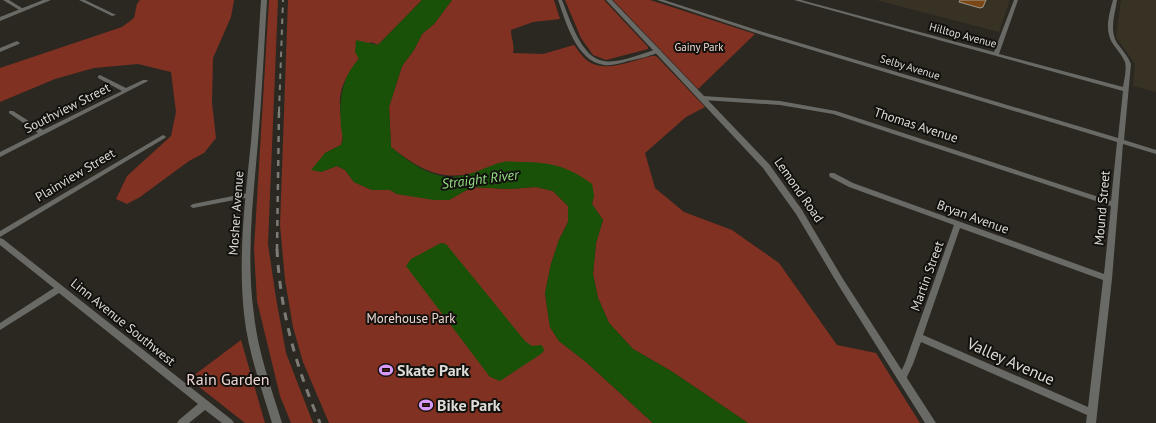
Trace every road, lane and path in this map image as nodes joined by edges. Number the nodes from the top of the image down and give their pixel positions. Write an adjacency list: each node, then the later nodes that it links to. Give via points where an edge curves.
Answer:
1 (5, 0): 11 (street)
2 (48, 0): 11 (street)
3 (82, 0): 12 (street)
4 (264, 0): 30 (street, Mosher Avenue)
5 (560, 0): 16 (street, via 574,36 595,61 610,63)
6 (609, 0): 16 (street, Lemond Road)
7 (659, 0): 26 (street, Selby Avenue)
8 (796, 0): 17 (street, Hilltop Avenue)
9 (1016, 0): 17 (street)
10 (1115, 0): 21 (street, Mound Street, via 1110,34 1113,42 1127,59)
11 (24, 10): 13 (street)
12 (114, 16)
13 (0, 19)
14 (17, 43): 15 (street)
15 (0, 50)
16 (658, 51): 22 (street, Lemond Road)
17 (996, 55): 21 (street, Hilltop Avenue)
18 (100, 77): 20 (street)
19 (145, 81): 20 (street, Southview Street)
20 (125, 90): 24 (street, Southview Street)
21 (1126, 90): 26 (street, Mound Street)
22 (703, 98): 31 (street, Thomas Avenue, via 787,104 834,112); 40 (street, Lemond Road, via 750,147 788,194)
23 (11, 112): 24 (street)
24 (43, 133): 28 (street, Southview Street)
25 (163, 137): 34 (street, Plainview Street)
26 (1121, 141): 27 (street, Selby Avenue); 31 (street, Mound Street)
27 (1156, 152)
28 (0, 155)
29 (832, 175): 33 (street, Bryan Avenue, via 851,185)
30 (248, 195): 32 (street); 45 (street, Mosher Avenue, via 245,259 248,314 257,362)
31 (1115, 204): 36 (street, Mound Street)
32 (193, 206)
33 (958, 224): 36 (street, Bryan Avenue); 39 (street, Martin Street)
34 (0, 234)
35 (0, 240): 37 (street, Linn Avenue Southwest)
36 (1108, 279): 42 (street, Mound Street)
37 (60, 288): 38 (street); 41 (street, Linn Avenue Southwest)
38 (0, 326)
39 (918, 337): 40 (street, Martin Street); 42 (street, Valley Avenue)
40 (902, 378): 46 (street, Lemond Road)
41 (204, 404): 43 (street); 44 (street, Linn Avenue Southwest)
42 (1092, 413): 47 (street, Mound Street)
43 (182, 423)
44 (229, 423)
45 (278, 423)
46 (931, 423)
47 (1091, 423)

